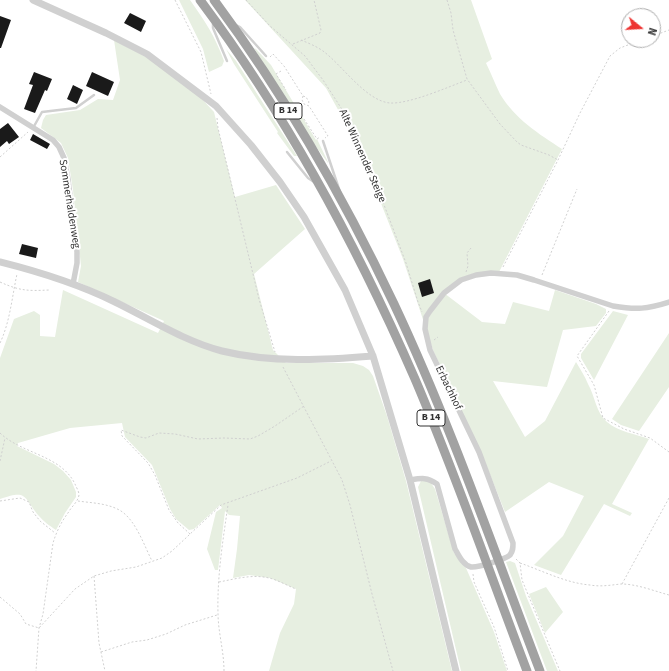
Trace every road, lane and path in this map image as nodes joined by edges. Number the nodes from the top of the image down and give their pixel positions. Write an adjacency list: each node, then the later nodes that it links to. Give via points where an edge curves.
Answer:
1 (33, 0): 22 (street, via 147,54)
2 (175, 0): 22 (path, via 201,52)
3 (200, 0): 8 (highway, B 14)
4 (214, 0): 9 (highway, B 14)
5 (246, 0): 11 (path, Alte Winnender Steige, via 270,26)
6 (314, 0): 10 (path, via 321,30 320,33)
7 (447, 0): 17 (path, via 457,48)
8 (212, 17): 15 (lane, via 213,28); 31 (highway, B 14, via 272,107)
9 (230, 22): 13 (lane, via 240,27); 33 (highway, B 14, via 285,106)
10 (301, 40): 11 (path); 17 (path, via 323,51 369,94 389,103 423,96)
11 (292, 44): 46 (path, Alte Winnender Steige, via 323,80 345,114 369,167 406,262 418,302)
12 (621, 48): 30 (path, via 610,56)
13 (266, 56)
14 (269, 58): 20 (path, via 273,54 278,58)
15 (227, 61)
16 (281, 71): 18 (path, via 276,74)
17 (467, 79): 30 (path, via 500,124 517,142)
18 (288, 94)
19 (94, 96): 25 (lane, via 76,108 42,112)
20 (303, 96): 21 (path, via 309,102); 21 (path, via 304,104)
21 (308, 105): 27 (path, via 328,136)
22 (216, 106): 48 (street, via 251,145 304,217 345,290); 49 (path, via 218,128 259,299)
23 (0, 107): 25 (street, Sommerhaldenweg)
24 (304, 120): 26 (path, via 317,139)
25 (33, 128): 29 (path); 41 (street, Sommerhaldenweg, via 52,140 64,158 77,252)
26 (321, 137)
27 (323, 140): 33 (lane, via 340,188)
28 (287, 152): 31 (lane, via 308,178)
29 (0, 157)
30 (558, 160): 37 (path)
31 (319, 186): 82 (highway, B 14, via 368,279 411,372)
32 (577, 189): 40 (path)
33 (341, 202): 83 (highway, B 14, via 378,271 409,338 448,431)
34 (471, 248): 38 (path, via 467,254 468,266)
35 (0, 262): 36 (street)
36 (19, 267): 41 (street); 42 (path)
37 (500, 273): 38 (street); 40 (street)
38 (464, 279): 46 (street, via 444,293)
39 (0, 282): 42 (path)
40 (540, 282): 45 (street)
41 (73, 284): 49 (street, via 198,343 238,354)
42 (14, 288): 43 (path, via 28,291); 47 (path, via 10,315)
43 (49, 290)
44 (669, 302): 45 (street, via 638,309)
45 (613, 306): 53 (path, via 577,356 594,384 603,418 650,438)
46 (426, 317): 63 (street, Erbachhof, via 425,329 430,350 479,452 513,543)
47 (0, 343)
48 (373, 356): 49 (street); 56 (street)
49 (279, 358): 50 (path)
50 (304, 406): 54 (path); 62 (path, via 275,426 250,438 198,439 159,433 146,438 121,430 122,436 148,463 169,510 178,523)
51 (0, 433): 52 (path)
52 (5, 438): 55 (path); 59 (path, via 65,469 79,492)
53 (669, 452)
54 (332, 460): 60 (path, via 297,478); 79 (path, via 350,505)
55 (0, 461)
56 (410, 480): 66 (street, via 424,478 437,484 455,549 460,559); 80 (street)
57 (669, 498): 69 (path)
58 (0, 501): 61 (path, via 20,498 29,502 40,521)
59 (77, 501): 61 (path); 64 (path, via 108,505 124,513 135,528)
60 (229, 503): 62 (path, via 221,505); 68 (path)
61 (56, 533): 74 (path)
62 (191, 534): 64 (path, via 172,551)
63 (512, 553): 65 (path); 66 (street, via 507,557)
64 (152, 562): 67 (path)
65 (520, 563): 69 (path, via 559,578 589,585); 84 (path, via 522,580)
66 (472, 567): 81 (path, via 474,582 494,627)
67 (94, 576): 74 (path, via 75,588); 75 (path)
68 (218, 582): 70 (path, via 260,577 270,578); 73 (path)
69 (622, 584): 71 (path)
70 (296, 589)
71 (669, 595)
72 (0, 597): 74 (path, via 20,614 26,624)
73 (218, 615): 75 (path, via 166,634); 78 (path)
74 (39, 628): 76 (path)
75 (101, 652): 77 (path)
76 (36, 671)
77 (105, 671)
78 (224, 671)
79 (393, 671)
80 (456, 671)
81 (508, 671)
82 (527, 671)
83 (540, 671)
84 (560, 671)

